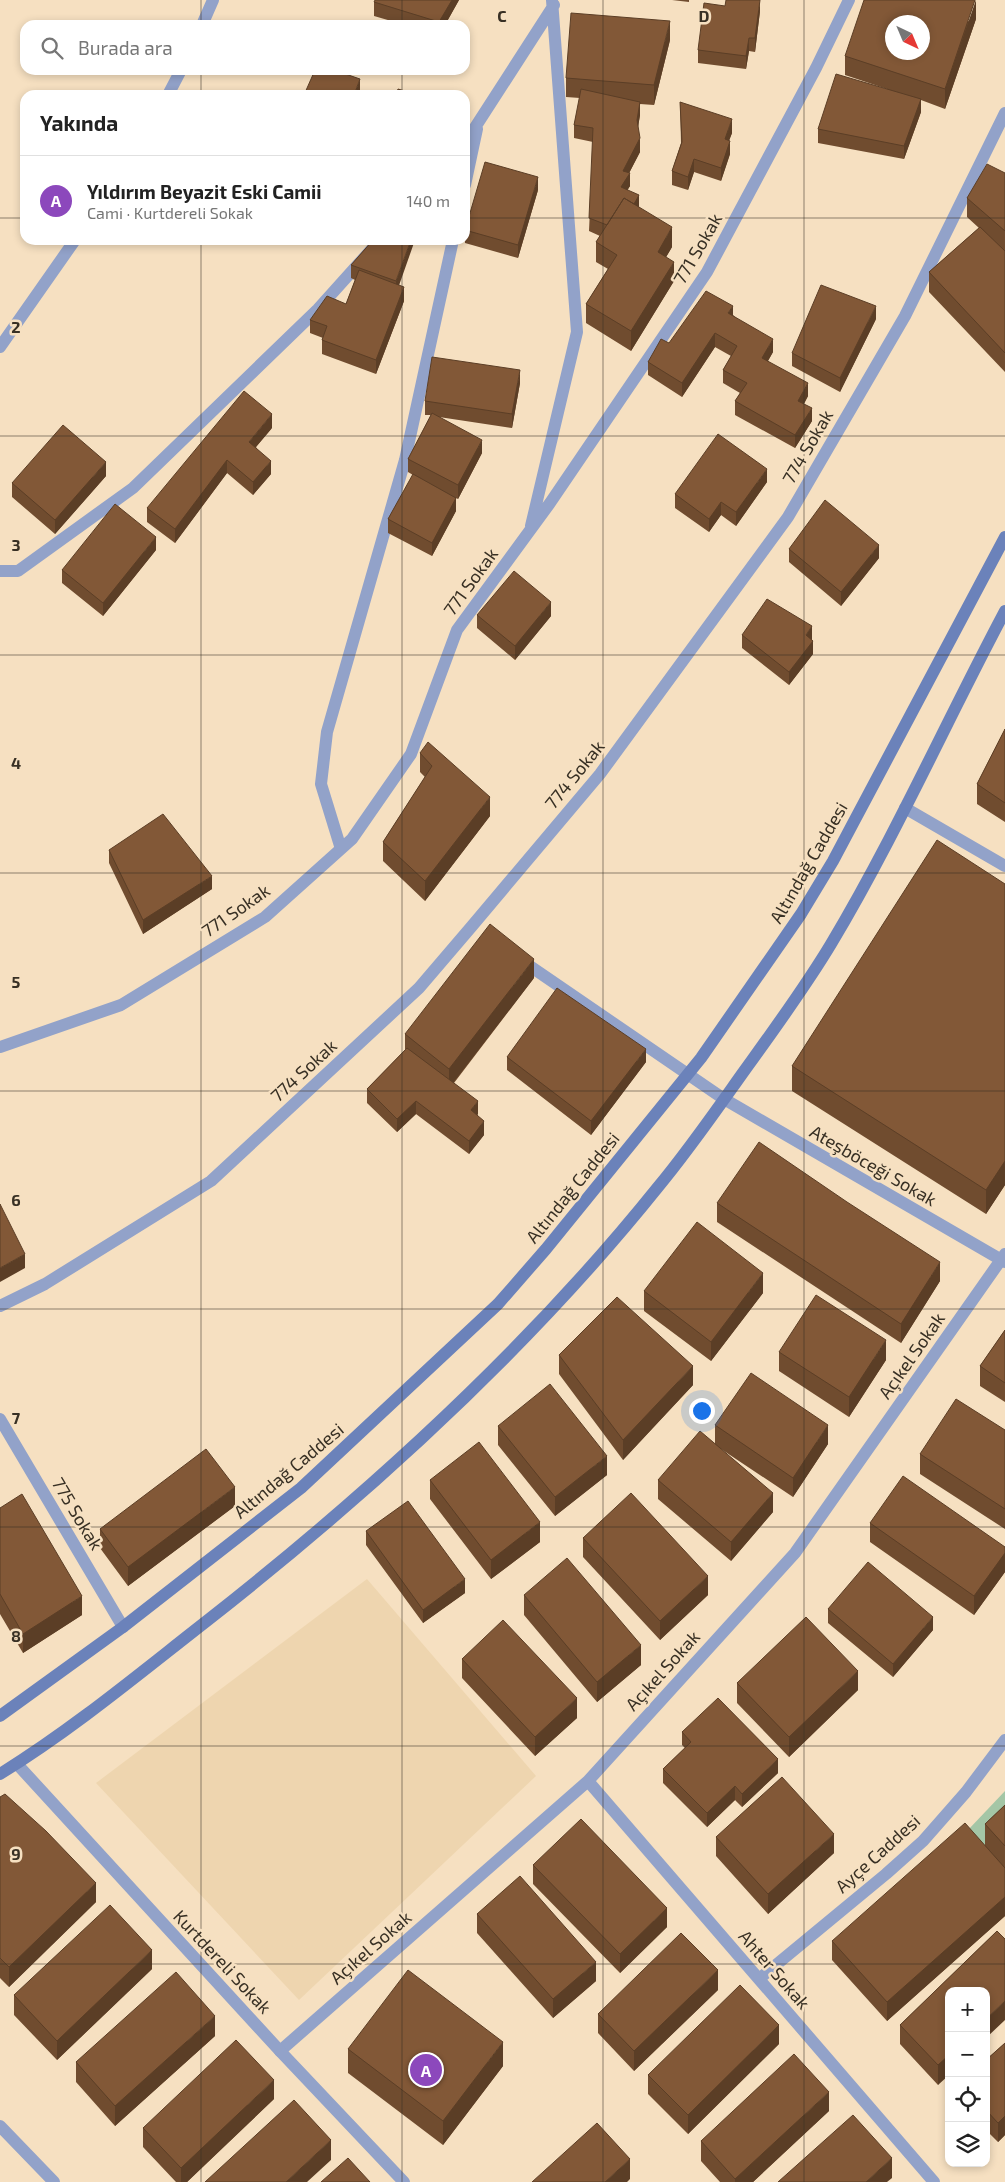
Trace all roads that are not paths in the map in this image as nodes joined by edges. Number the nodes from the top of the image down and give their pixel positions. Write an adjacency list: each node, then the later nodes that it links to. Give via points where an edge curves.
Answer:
1 (213, 0): 4 (street)
2 (849, 0): 15 (street, 771 Sokak, via 707,272)
3 (554, 2): 8 (street); 15 (street, via 578,332)
4 (204, 20)
5 (178, 75): 6 (street)
6 (171, 90)
7 (1005, 113): 27 (street, 774 Sokak, via 905,316 788,517 600,774 476,929 419,988 211,1181 46,1284)
8 (479, 120): 9 (street); 10 (street)
9 (470, 134)
10 (470, 162)
11 (71, 245): 14 (street)
12 (376, 245): 17 (street, via 318,309 133,488 18,571)
13 (452, 245): 20 (street, via 405,460 326,732 321,784)
14 (0, 347)
15 (529, 532): 20 (street, 771 Sokak, via 457,630 411,754 352,839)
16 (1005, 537): 24 (main road, Altındağ Caddesi, via 824,876 766,966)
17 (0, 571)
18 (1005, 611): 19 (main road)
19 (905, 808): 21 (street); 25 (main road, via 830,946)
20 (341, 849): 23 (street, 771 Sokak, via 265,917 121,1005)
21 (1005, 866)
22 (512, 954): 24 (street, Ateşböceği Sokak)
23 (0, 1046)
24 (688, 1076): 25 (street, Ateşböceği Sokak); 29 (main road, Altındağ Caddesi, via 498,1304 301,1488)
25 (724, 1099): 26 (street, Ateşböceği Sokak); 32 (main road, via 660,1186 581,1277 498,1364 393,1463 262,1578)
26 (1004, 1259): 34 (street, Açıkel Sokak, via 795,1553)
27 (0, 1306)
28 (0, 1419): 29 (street, 775 Sokak)
29 (123, 1627): 30 (main road, Altındağ Caddesi)
30 (0, 1716)
31 (1005, 1740): 35 (street, Ayçe Caddesi, via 923,1841)
32 (17, 1764): 33 (main road); 36 (street, Kurtdereli Sokak)
33 (0, 1774)
34 (588, 1781): 35 (street, Ahter Sokak); 36 (street, Açıkel Sokak)
35 (759, 1979): 40 (street, Ahter Sokak)
36 (280, 2051): 39 (street, Kurtdereli Sokak)
37 (0, 2126): 38 (street)
38 (54, 2182)
39 (404, 2182)
40 (934, 2182)

